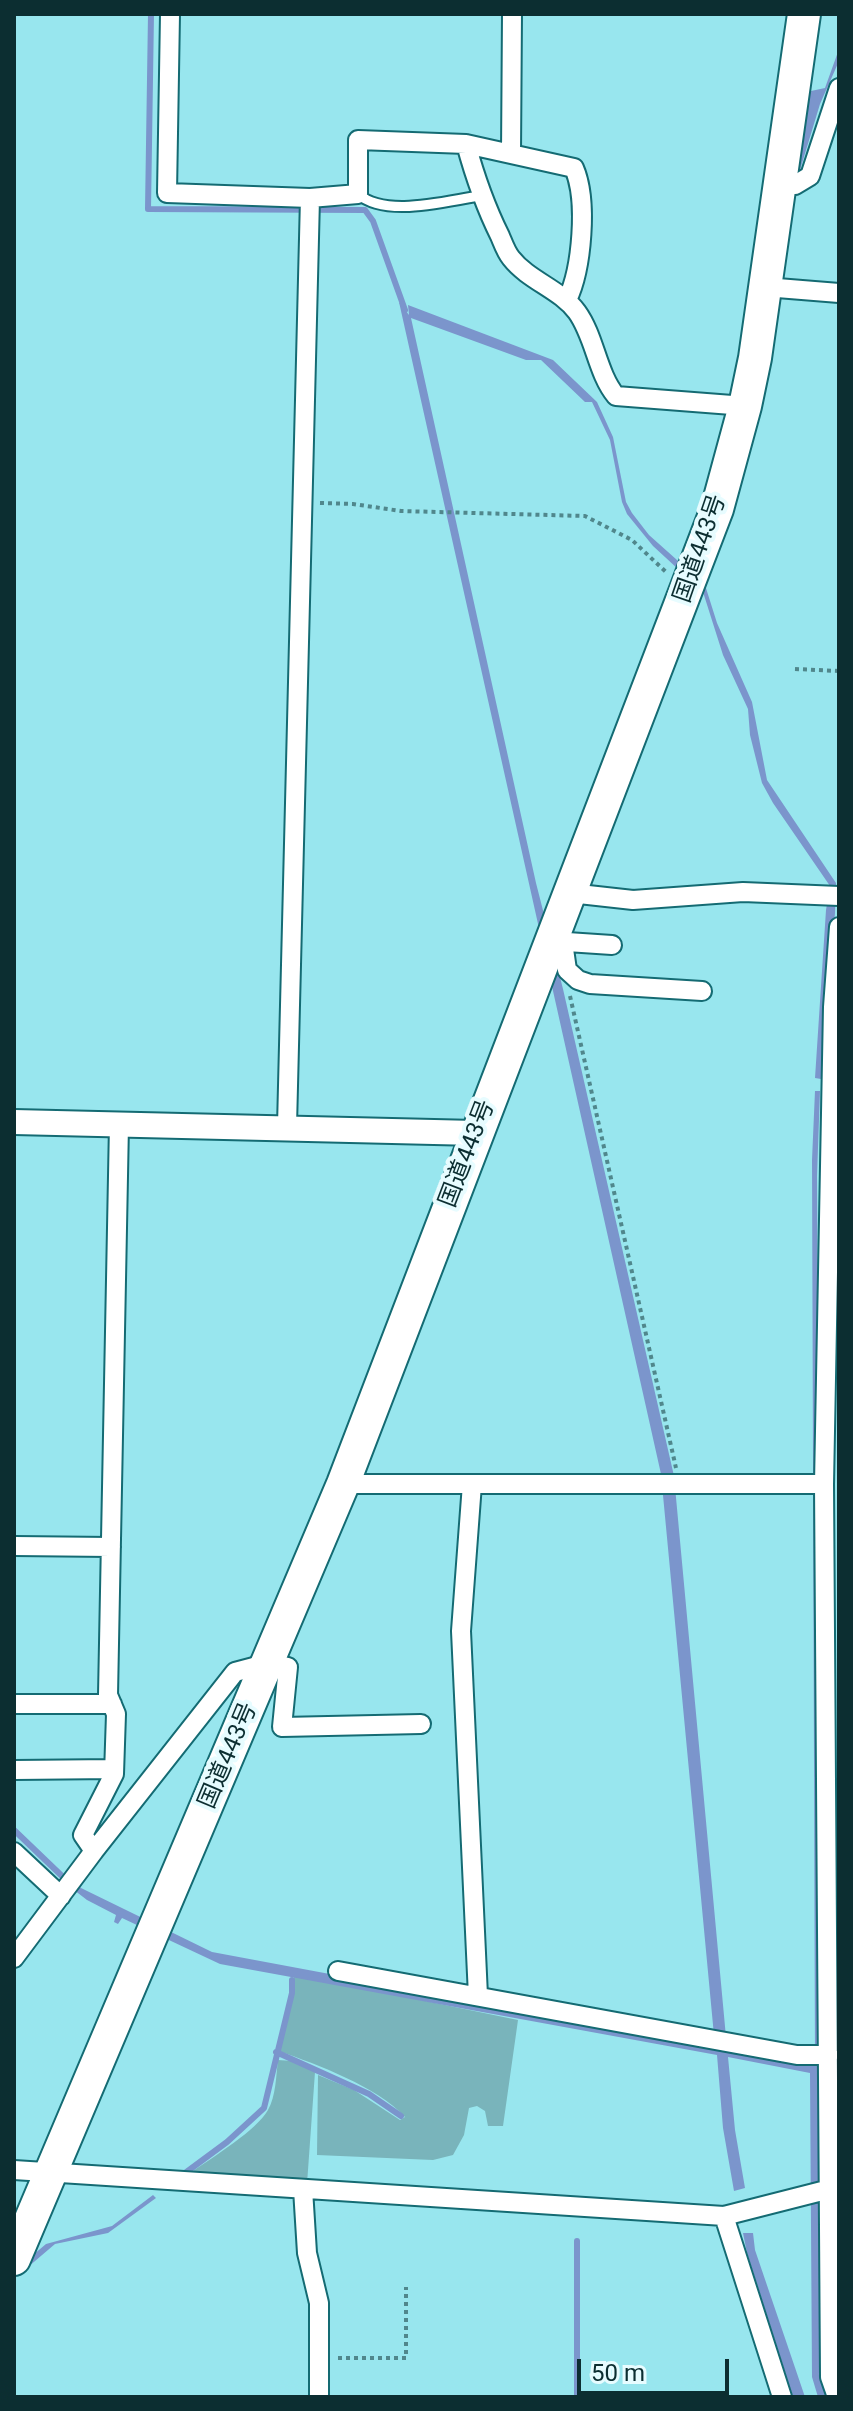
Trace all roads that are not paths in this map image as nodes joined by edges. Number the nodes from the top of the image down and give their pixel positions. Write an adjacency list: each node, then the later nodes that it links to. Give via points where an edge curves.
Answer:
1 (170, 14): 10 (street, via 167,193)
2 (512, 14): 6 (street)
3 (804, 14): 7 (highway, 国道443号)
4 (839, 88): 7 (street, via 810,176 795,185)
5 (466, 144): 6 (street); 8 (street, via 358,140); 9 (street)
6 (511, 153): 13 (street, via 574,168 579,180 581,253)
7 (779, 185): 11 (highway, 国道443号)
8 (358, 194): 9 (lane, via 389,208); 10 (street)
9 (480, 196): 13 (street, via 510,258)
10 (310, 198): 24 (street)
11 (765, 287): 12 (street); 14 (highway, 国道443号)
12 (839, 293)
13 (567, 300): 14 (street, via 595,346 616,396)
14 (745, 406): 15 (highway, 国道443号, via 717,509)
15 (570, 893): 16 (street, via 633,900 743,892); 18 (highway, 国道443号)
16 (839, 896)
17 (839, 927): 21 (street)
18 (557, 941): 19 (street); 20 (street, via 567,970 578,980); 25 (highway, 国道443号)
19 (612, 945)
20 (702, 991)
21 (836, 999): 26 (street)
22 (14, 1122): 23 (street)
23 (119, 1124): 24 (street); 32 (street)
24 (287, 1126): 25 (street)
25 (476, 1133): 28 (highway, 国道443号)
26 (832, 1312): 27 (street)
27 (833, 1409): 30 (street)
28 (343, 1484): 29 (street); 33 (highway, 国道443号)
29 (472, 1484): 30 (street); 44 (street, via 461,1631)
30 (824, 1484): 45 (street)
31 (14, 1546): 32 (street)
32 (111, 1547): 35 (street)
33 (269, 1663): 36 (street, via 288,1667 282,1727); 39 (street, via 235,1672); 47 (highway, 国道443号)
34 (14, 1704): 35 (street)
35 (112, 1704): 37 (street)
36 (421, 1724)
37 (114, 1769): 38 (street); 39 (street, via 83,1835)
38 (14, 1770)
39 (94, 1851): 41 (street)
40 (14, 1852): 41 (street)
41 (61, 1896): 42 (street)
42 (14, 1958)
43 (338, 1971): 44 (street)
44 (478, 1996): 45 (street, via 797,2055)
45 (829, 2055): 49 (street)
46 (14, 2170): 47 (street)
47 (49, 2173): 48 (street); 51 (highway, 国道443号)
48 (303, 2189): 50 (street); 52 (street, via 307,2253 319,2303)
49 (835, 2189): 50 (street); 54 (street, via 830,2377)
50 (724, 2216): 53 (street)
51 (14, 2259)
52 (319, 2397)
53 (782, 2397)
54 (837, 2397)

